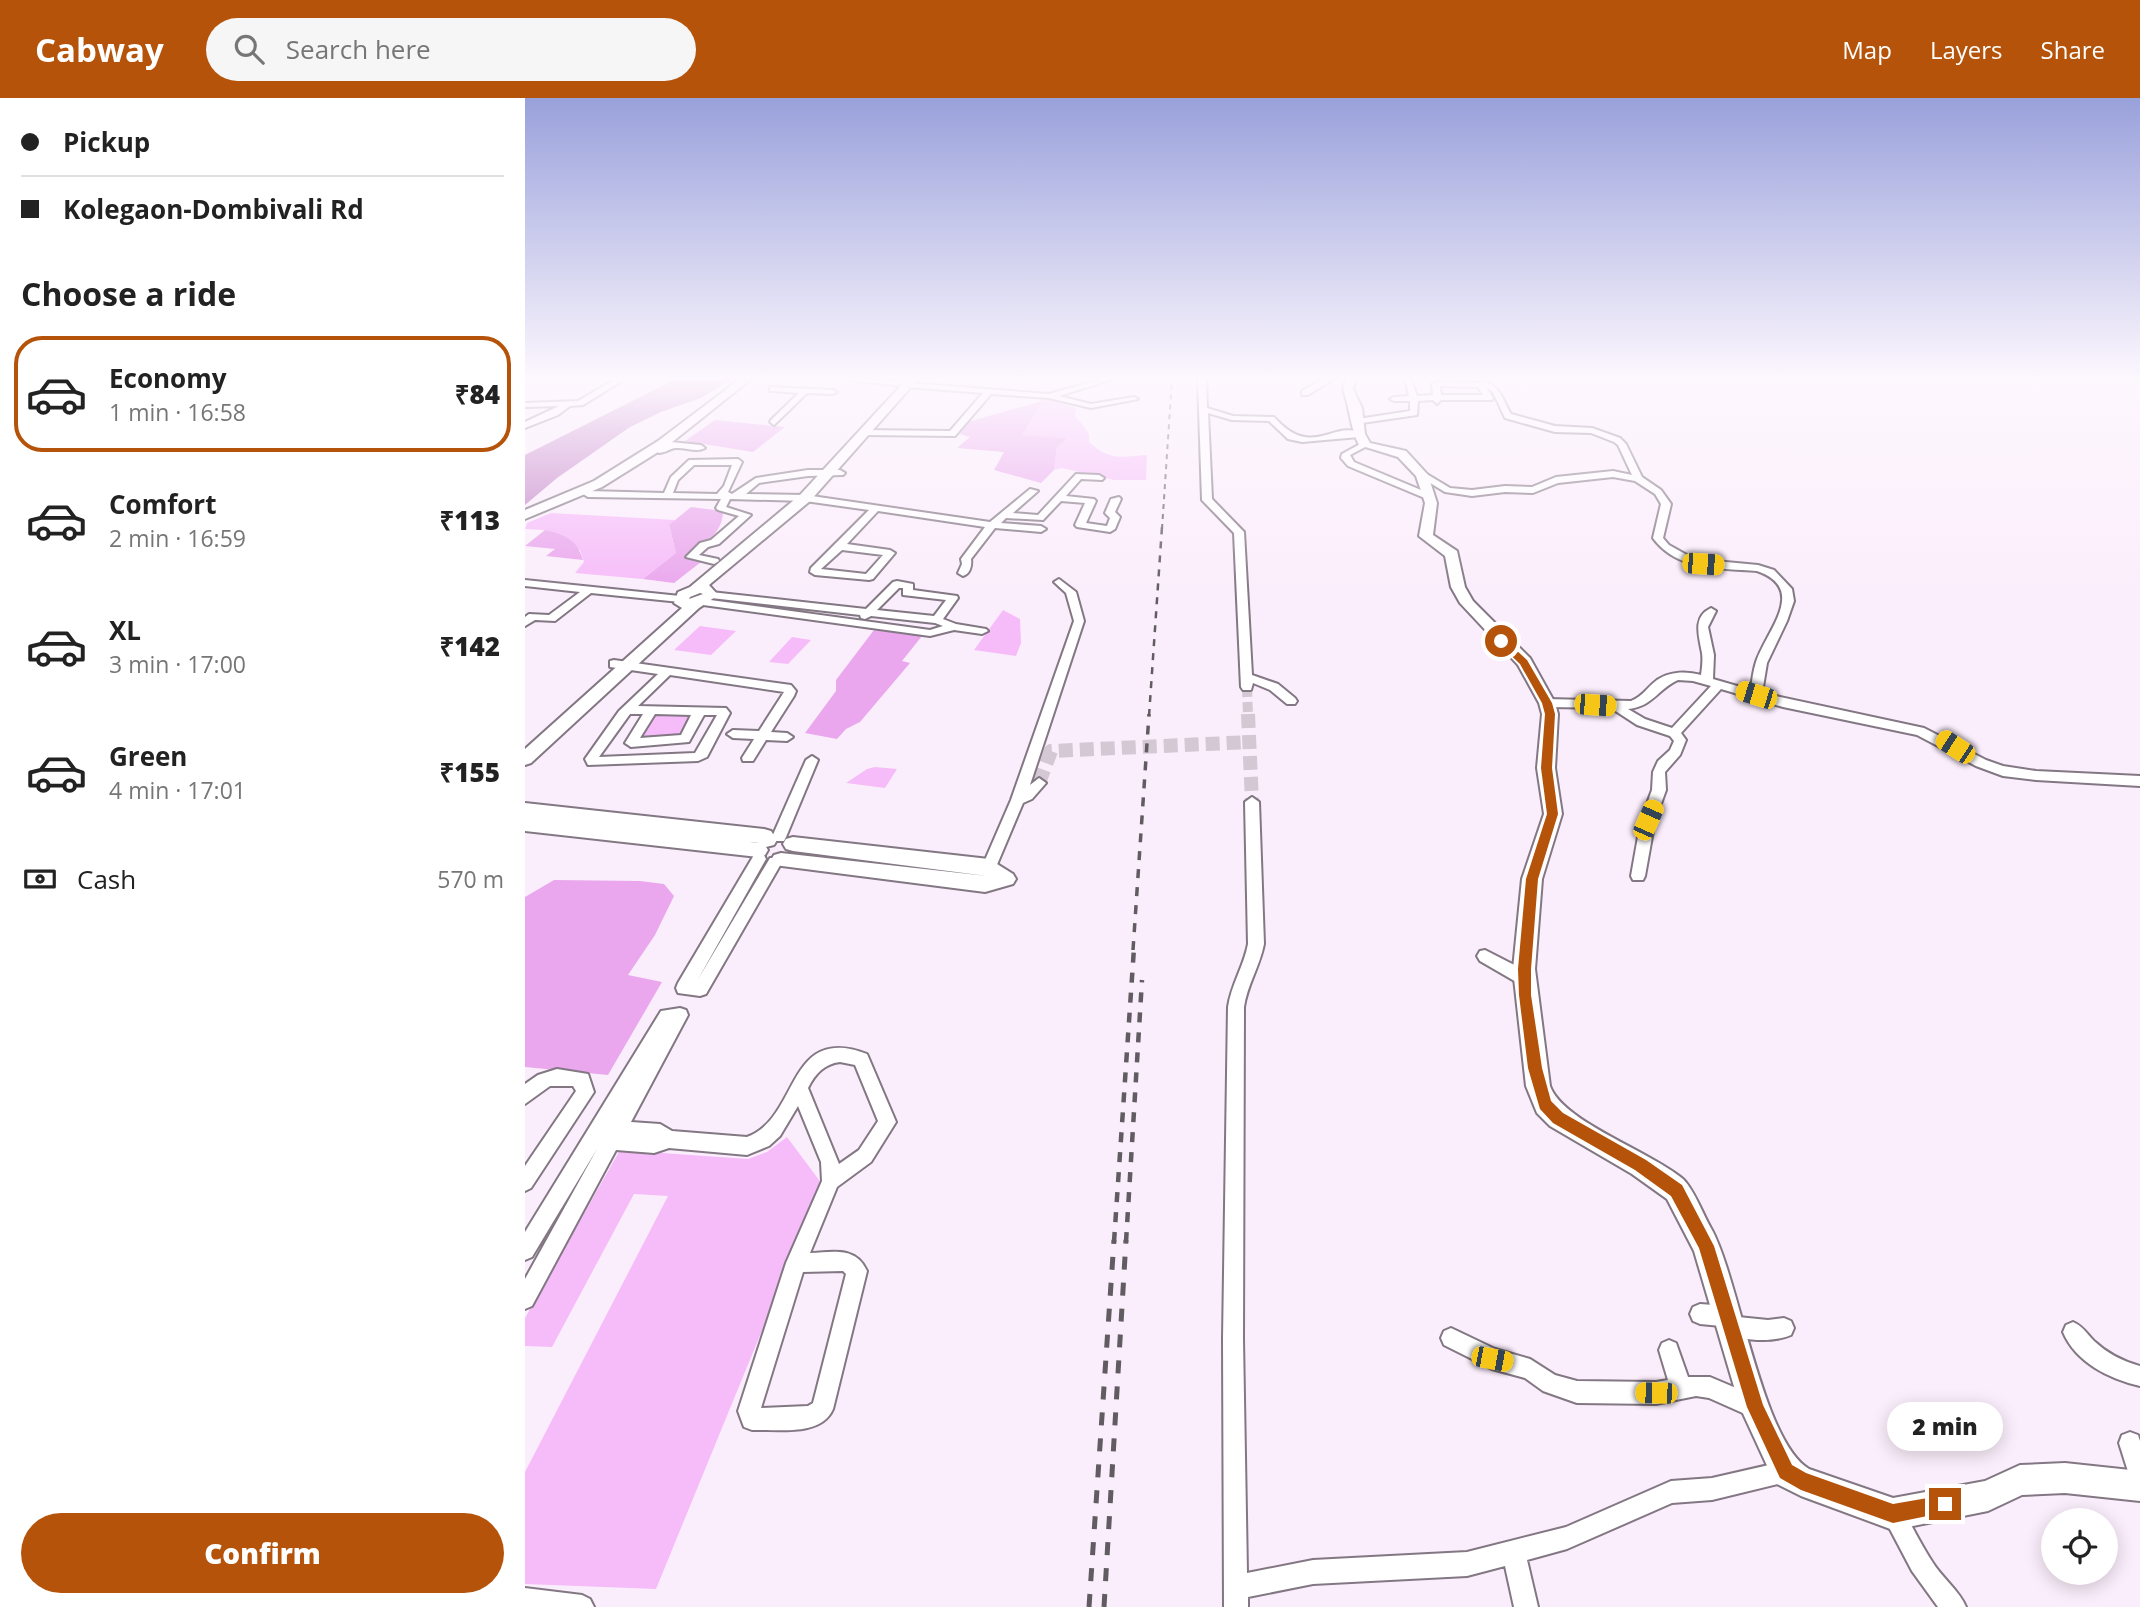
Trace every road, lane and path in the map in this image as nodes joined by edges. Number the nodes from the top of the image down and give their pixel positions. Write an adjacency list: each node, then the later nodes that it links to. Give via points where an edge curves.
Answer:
1 (661, 449): 11 (street)
2 (855, 449): 7 (street)
3 (1204, 449): 49 (street, via 1206,493 1212,507 1239,532 1247,682 1274,687)
4 (1349, 449): 15 (street, via 1345,458 1351,464)
5 (1393, 449): 8 (street)
6 (1624, 449): 10 (street)
7 (835, 473): 14 (street, via 756,481); 17 (street)
8 (1422, 475): 10 (street, via 1448,490 1464,493 1533,490 1556,480 1606,474); 15 (street)
9 (1098, 478): 16 (street, via 1079,476)
10 (1638, 479): 48 (street, via 1664,497 1658,538 1665,547 1692,562 1770,572 1787,589 1789,601 1761,663)
11 (593, 489): 13 (street); 20 (street); 22 (street)
12 (1033, 491): 21 (street)
13 (668, 494): 14 (street); 14 (street, via 674,479 692,462 738,462)
14 (729, 495): 17 (street); 26 (street, via 721,508 746,515 691,557)
15 (1430, 497): 50 (street, via 1426,536 1452,554 1458,587 1467,603 1524,662)
16 (1060, 498): 18 (street, via 1094,497 1080,525 1110,529); 21 (street, via 1040,518)
17 (811, 499): 19 (street); 33 (street)
18 (1116, 499)
19 (875, 509): 23 (street); 25 (street)
20 (525, 515)
21 (1005, 515): 23 (street)
22 (525, 522)
23 (992, 525): 24 (street); 27 (street, via 966,559)
24 (1041, 529)
25 (838, 546): 25 (street, via 815,572 866,579 890,554)
26 (713, 561)
27 (963, 573)
28 (525, 574): 29 (street)
29 (564, 578)
30 (1059, 582): 65 (street, via 1070,592 1079,621)
31 (525, 583): 32 (street)
32 (590, 589): 33 (street); 40 (street, via 551,619 533,616)
33 (697, 598): 34 (street); 37 (street); 45 (street)
34 (795, 603): 36 (street); 37 (street)
35 (1711, 611): 47 (street, via 1700,630)
36 (869, 612): 38 (street); 39 (street, via 897,584 909,586 907,593 953,598); 41 (street)
37 (785, 613): 41 (street)
38 (906, 617): 39 (street); 43 (street)
39 (937, 620): 42 (street)
40 (525, 623)
41 (860, 623): 43 (street)
42 (954, 627): 43 (street, via 930,633); 44 (street)
43 (897, 628)
44 (982, 631)
45 (621, 665): 46 (street); 59 (street); 61 (street)
46 (668, 671): 52 (street); 57 (street, via 787,688 788,696)
47 (1713, 682): 48 (street); 51 (street, via 1676,677 1661,683 1647,699); 55 (street)
48 (1756, 695): 63 (street, via 1920,731 2003,771)
49 (1291, 701)
50 (1547, 703): 51 (street); 73 (street, via 1546,768 1553,814 1532,879)
51 (1616, 707): 55 (street)
52 (627, 710): 53 (street, via 593,762 698,757 724,713); 54 (street)
53 (701, 710): 54 (street); 54 (street, via 685,739 631,743)
54 (650, 712)
55 (1674, 733): 71 (street, via 1679,736 1679,747 1659,772 1659,790 1648,820)
56 (733, 734): 57 (street)
57 (763, 735): 58 (street); 60 (street)
58 (787, 737)
59 (525, 744)
60 (748, 758)
61 (525, 759)
62 (812, 760): 69 (street)
63 (2140, 780)
64 (1039, 783): 65 (street)
65 (1018, 800): 70 (street)
66 (1252, 802): 97 (street, via 1256,944 1236,1007)
67 (525, 810): 69 (street, via 764,836)
68 (525, 824): 69 (street)
69 (773, 850): 69 (street, via 700,989 684,988); 70 (street)
70 (989, 867)
71 (1638, 876)
72 (1485, 956): 73 (street)
73 (1524, 978): 83 (street, via 1538,1086 1545,1105 1558,1118 1641,1165 1676,1191 1706,1246)
74 (799, 1088): 76 (street, via 773,1130 747,1146 669,1139 654,1144); 77 (street, via 830,1162); 77 (street, via 810,1067 835,1052 849,1054 861,1059 887,1122 865,1156)
75 (530, 1091): 78 (street, via 546,1078 567,1077 582,1080 585,1092)
76 (605, 1134): 76 (street, via 667,1016 680,1014); 79 (street); 81 (street)
77 (831, 1181): 80 (street)
78 (525, 1182)
79 (525, 1250)
80 (796, 1263): 80 (street, via 748,1412 753,1419 811,1418 822,1409 857,1271 847,1261)
81 (525, 1299)
82 (1700, 1314): 83 (street)
83 (1730, 1321): 84 (street, via 1768,1330); 90 (street)
84 (1784, 1328)
85 (2073, 1332): 88 (street, via 2099,1360)
86 (1451, 1338): 89 (street, via 1492,1359 1530,1368 1551,1384 1577,1392)
87 (1669, 1350): 89 (street)
88 (2140, 1376)
89 (1681, 1389): 90 (street, via 1710,1388)
90 (1755, 1407): 92 (street)
91 (2130, 1443): 93 (street)
92 (1786, 1472): 95 (street); 96 (street, via 1712,1489 1671,1492 1567,1538)
93 (2140, 1476)
94 (2140, 1486): 95 (street, via 2065,1478 2020,1480 1988,1496)
95 (1893, 1514): 101 (street, via 1942,1596)
96 (1514, 1552): 97 (street, via 1467,1564 1313,1572 1258,1582); 100 (street)
97 (1235, 1598)
98 (525, 1600): 99 (street)
99 (582, 1607)
100 (1526, 1607)
101 (1954, 1607)

